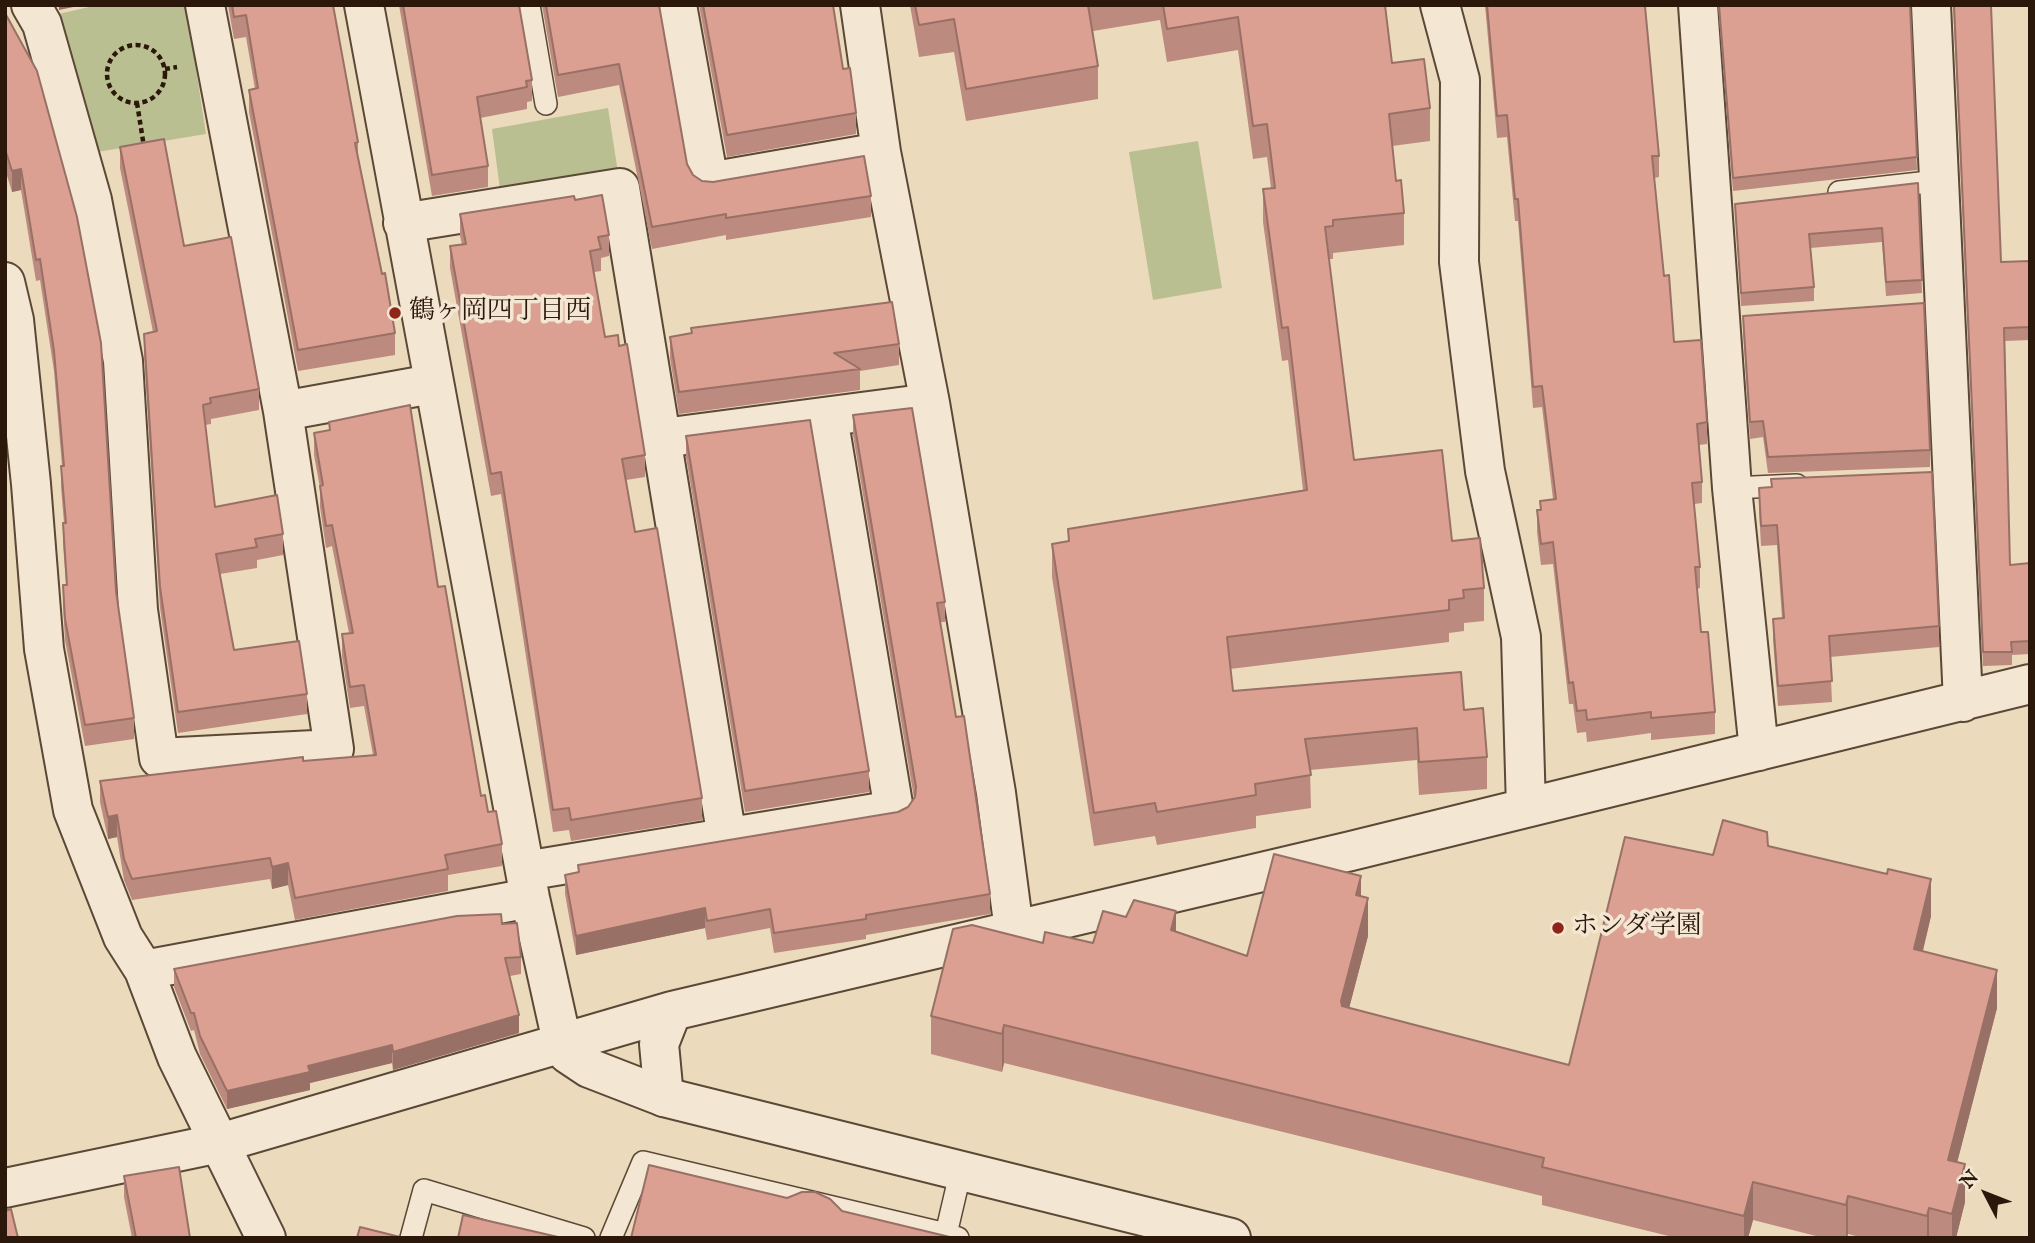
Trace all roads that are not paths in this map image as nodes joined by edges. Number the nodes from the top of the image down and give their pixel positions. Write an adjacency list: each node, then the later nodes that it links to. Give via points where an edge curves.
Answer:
1 (31, 5): 18 (street, via 43,24 92,200 123,361 138,610 159,758 334,749)
2 (205, 5): 18 (street)
3 (364, 5): 14 (street)
4 (529, 5): 10 (lane)
5 (677, 5): 11 (street, via 709,182)
6 (859, 5): 11 (street)
7 (1440, 5): 26 (street, via 1460,80 1459,262 1483,458 1521,637)
8 (1698, 5): 22 (street, via 1725,205 1732,320)
9 (1931, 5): 12 (street)
10 (546, 104)
11 (881, 152): 17 (street)
12 (1938, 181): 13 (lane); 24 (street, via 1937,305 1945,479)
13 (1818, 195)
14 (403, 223): 16 (street); 20 (street, via 620,188)
15 (5, 282): 30 (street, via 14,320 30,470 44,649 73,810 123,937)
16 (432, 384): 18 (street); 28 (street)
17 (930, 403): 19 (street); 29 (street, via 996,793)
18 (283, 411)
19 (828, 417): 20 (street); 27 (street, via 894,810)
20 (663, 438): 27 (street)
21 (1815, 485): 22 (lane)
22 (1732, 488): 25 (street)
23 (2030, 684): 24 (street)
24 (1963, 702): 25 (street)
25 (1759, 751): 26 (street)
26 (1525, 808): 29 (street)
27 (727, 838): 28 (street)
28 (528, 885): 30 (street); 32 (street)
29 (1014, 930): 31 (street)
30 (144, 970): 34 (street, via 177,1057)
31 (672, 1011): 32 (street); 33 (street, via 659,1044)
32 (562, 1042): 33 (street, via 568,1054 589,1068); 34 (street)
33 (664, 1097): 35 (street)
34 (220, 1143): 36 (street); 38 (street)
35 (961, 1170): 37 (lane); 42 (street)
36 (5, 1188)
37 (952, 1236): 41 (lane, via 643,1162)
38 (266, 1238)
39 (411, 1238): 40 (lane, via 424,1190)
40 (584, 1238)
41 (611, 1238)
42 (1231, 1238)

